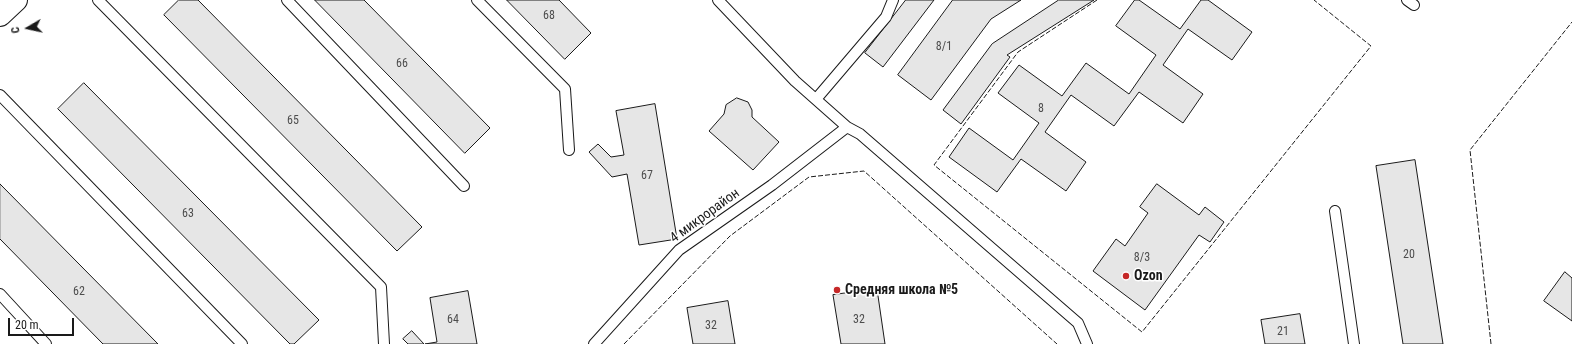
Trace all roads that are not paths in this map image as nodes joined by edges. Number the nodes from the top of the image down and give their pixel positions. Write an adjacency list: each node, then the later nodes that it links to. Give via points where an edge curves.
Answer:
1 (16, 0): 7 (street)
2 (98, 0): 17 (lane, via 381,287)
3 (287, 0): 12 (lane)
4 (477, 0): 11 (lane, via 565,89)
5 (718, 0): 9 (lane, via 795,80)
6 (893, 0): 9 (lane, via 886,17)
7 (0, 15)
8 (0, 95): 16 (lane)
9 (817, 98): 10 (lane)
10 (847, 127): 18 (lane, 4 микрорайон, via 772,185 679,250); 19 (lane, via 860,134 1078,322)
11 (569, 150)
12 (464, 186)
13 (1335, 211): 20 (lane)
14 (0, 294): 15 (lane)
15 (46, 344)
16 (242, 344)
17 (384, 344)
18 (594, 344)
19 (1087, 344)
20 (1354, 344)

